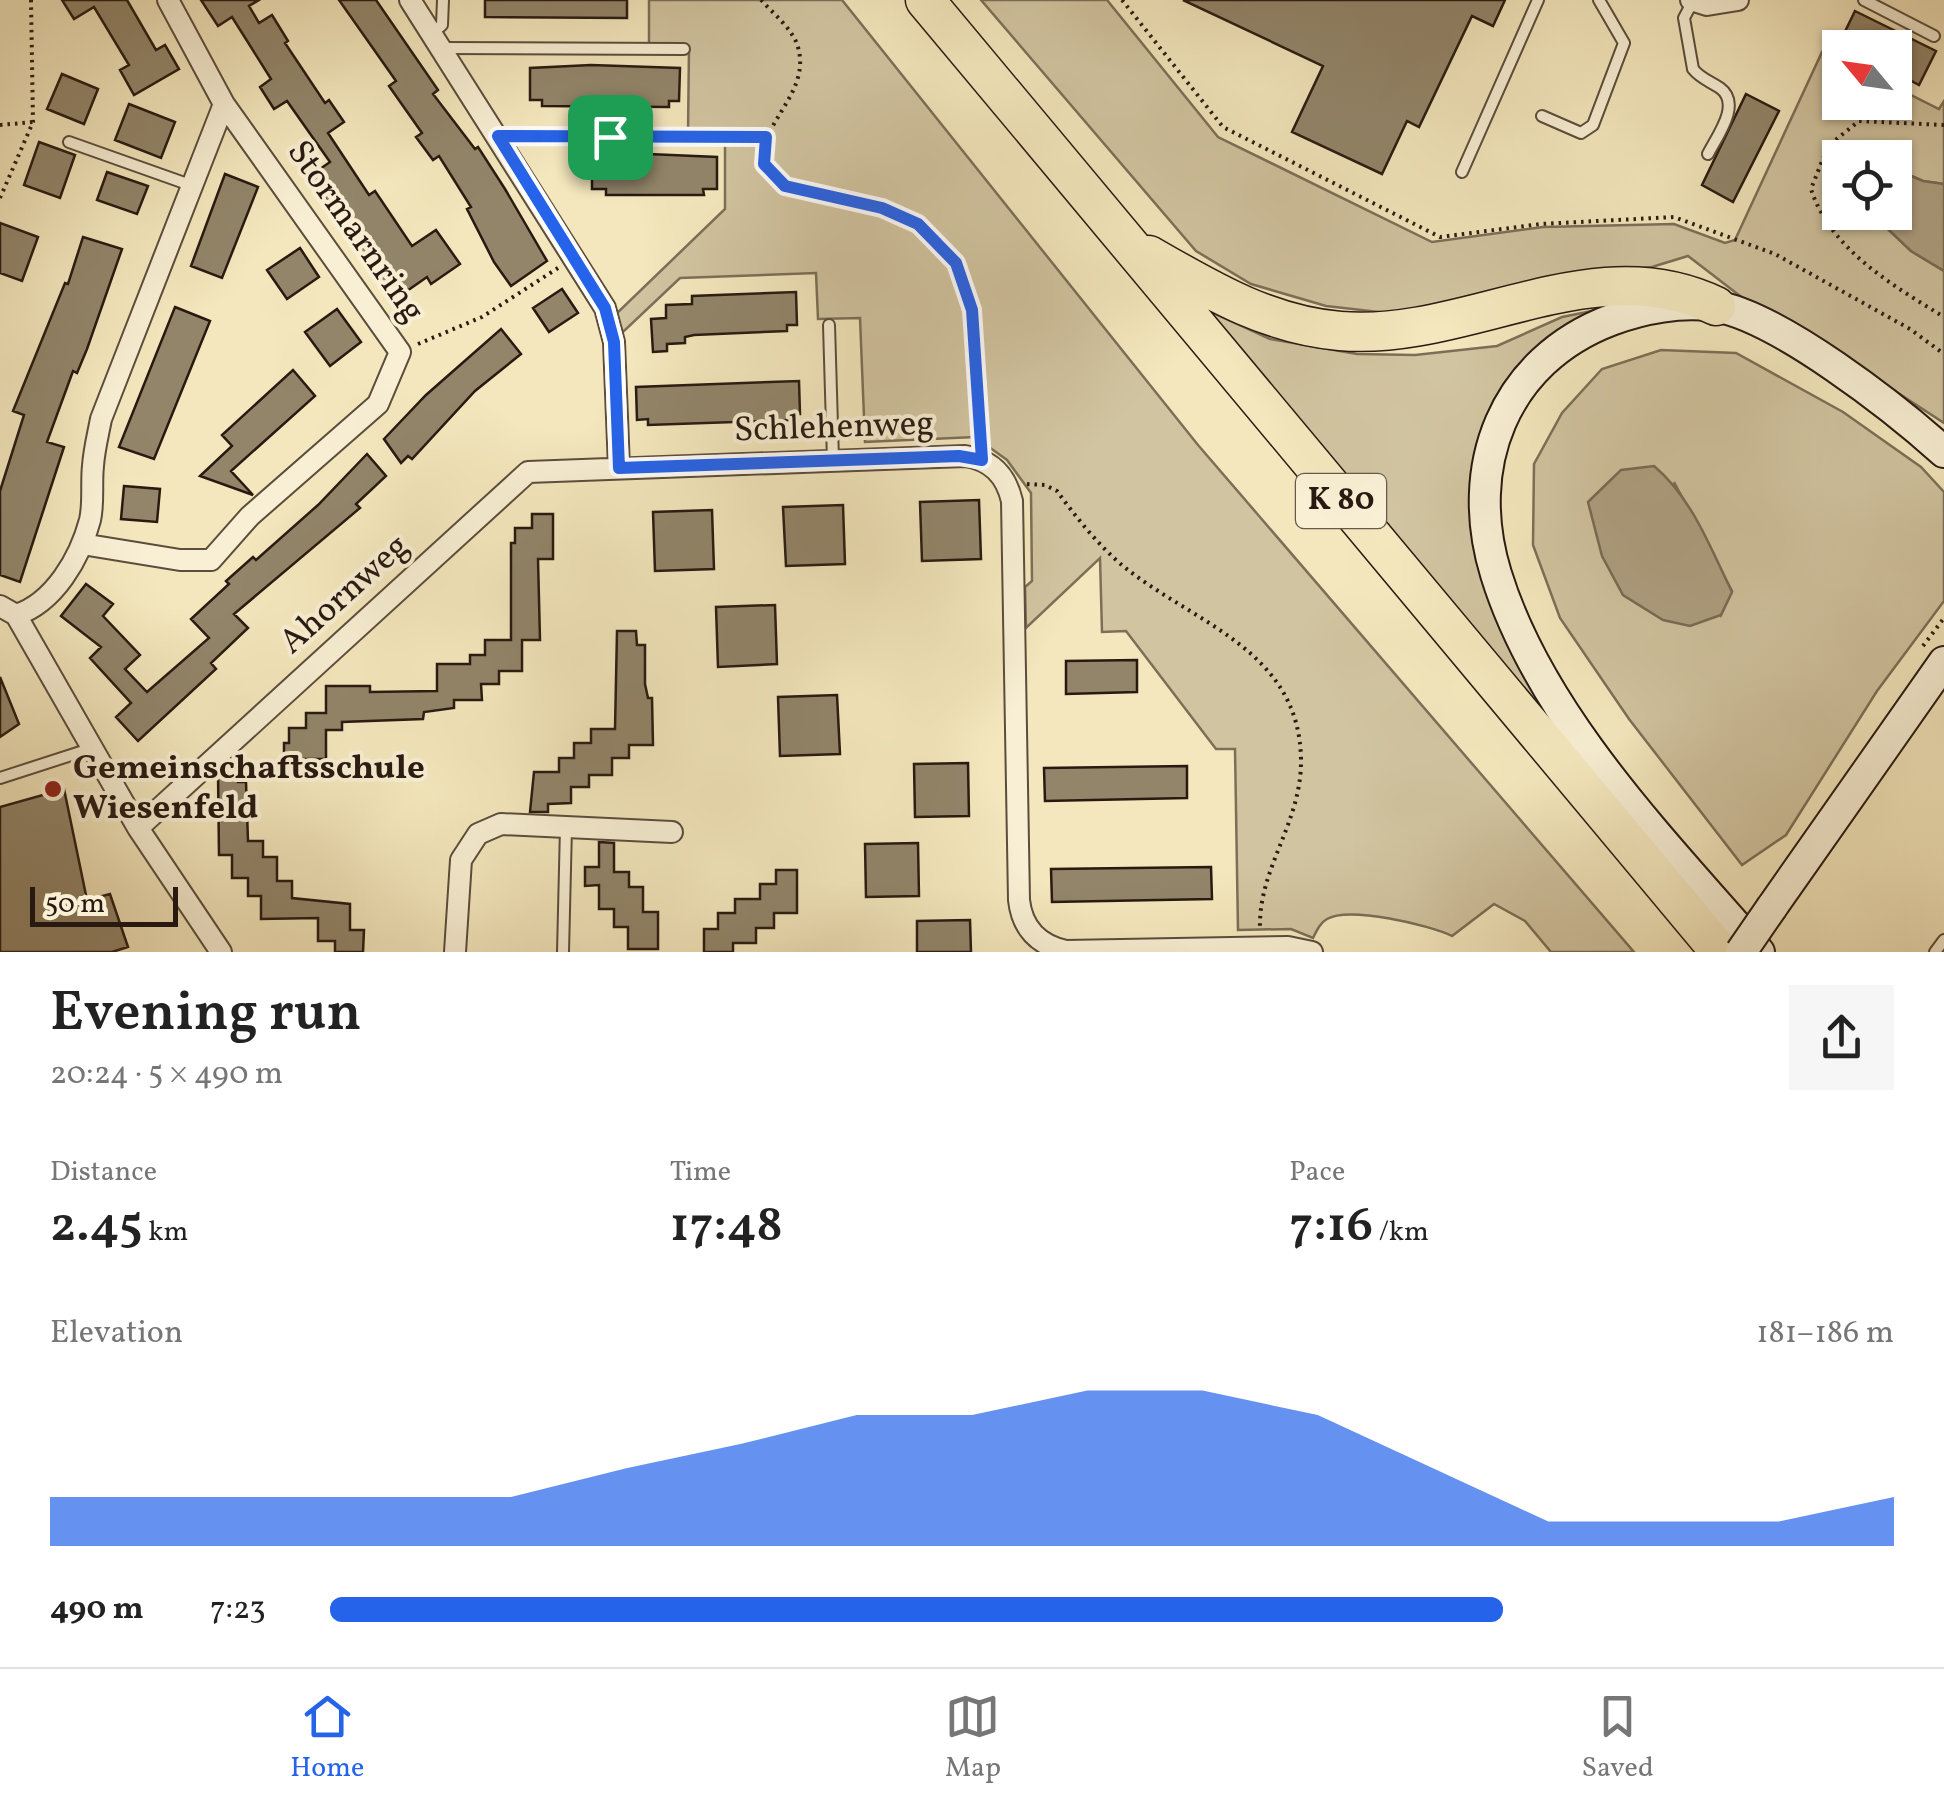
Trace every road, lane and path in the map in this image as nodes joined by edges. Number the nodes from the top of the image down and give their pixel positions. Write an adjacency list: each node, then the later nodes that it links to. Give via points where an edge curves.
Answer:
1 (31, 0): 18 (path)
2 (168, 0): 16 (street, Stormarnring)
3 (410, 0): 14 (street)
4 (443, 0): 14 (lane)
5 (762, 0): 22 (path, via 798,49 790,101)
6 (926, 0): 28 (highway, K 80)
7 (1122, 0): 34 (path, via 1223,128 1440,237 1674,217 1774,254)
8 (1538, 0): 25 (lane)
9 (1600, 0): 17 (lane, via 1622,37 1624,54 1593,124 1580,132)
10 (1692, 0): 11 (street); 24 (lane, via 1684,18 1693,69 1729,102)
11 (1738, 0)
12 (1864, 0): 13 (lane)
13 (1934, 36)
14 (436, 41): 15 (lane); 21 (street)
15 (684, 49)
16 (224, 104): 26 (street); 33 (street, Stormarnring)
17 (1542, 116)
18 (33, 122): 19 (path); 27 (path)
19 (0, 125)
20 (1944, 126): 31 (path, via 1859,121 1828,146 1810,189 1819,215 1843,242 1886,281)
21 (498, 136): 22 (path); 29 (street)
22 (766, 137): 39 (path, via 764,164 776,180 901,216 956,263 972,310)
23 (69, 142): 26 (lane)
24 (1708, 154)
25 (1462, 172)
26 (194, 186): 42 (street, via 101,420)
27 (0, 198)
28 (1127, 242): 30 (highway, via 1243,306 1338,331 1421,328 1611,285 1666,289); 56 (highway, K 80)
29 (574, 258): 33 (path, via 482,317); 40 (street, via 611,324)
30 (1716, 306): 35 (main road, via 1804,348); 58 (main road, via 1632,312 1569,340 1546,358 1525,380 1496,433 1484,500 1487,536 1512,619 1567,714 1624,795)
31 (1944, 316)
32 (829, 324): 38 (lane)
33 (400, 352): 42 (street, Stormarnring, via 378,404 250,516 211,560)
34 (1944, 354)
35 (1913, 424): 36 (main road); 37 (main road)
36 (1944, 440)
37 (1944, 452)
38 (833, 460): 39 (street, Schlehenweg); 40 (street, Schlehenweg)
39 (982, 460): 41 (street, Schlehenweg)
40 (619, 468): 47 (street, Ahornweg, via 528,472)
41 (1007, 484): 51 (path, via 1057,491 1119,562 1242,645 1288,698 1301,779 1298,806 1266,885); 51 (street, via 1018,900 1026,926 1041,942 1066,950)
42 (82, 544): 43 (street, via 36,609)
43 (8, 611): 45 (street)
44 (1944, 662): 57 (main road, bridge)
45 (93, 748): 46 (lane); 47 (street)
46 (0, 778)
47 (138, 828): 52 (street)
48 (566, 828): 49 (street); 53 (street, via 501,824 478,834 461,860); 54 (lane)
49 (672, 832)
50 (1944, 940): 59 (lane)
51 (1261, 950): 55 (street)
52 (221, 952)
53 (455, 952)
54 (563, 952)
55 (1312, 952)
56 (1720, 952)
57 (1741, 952)
58 (1758, 952)
59 (1935, 952)

